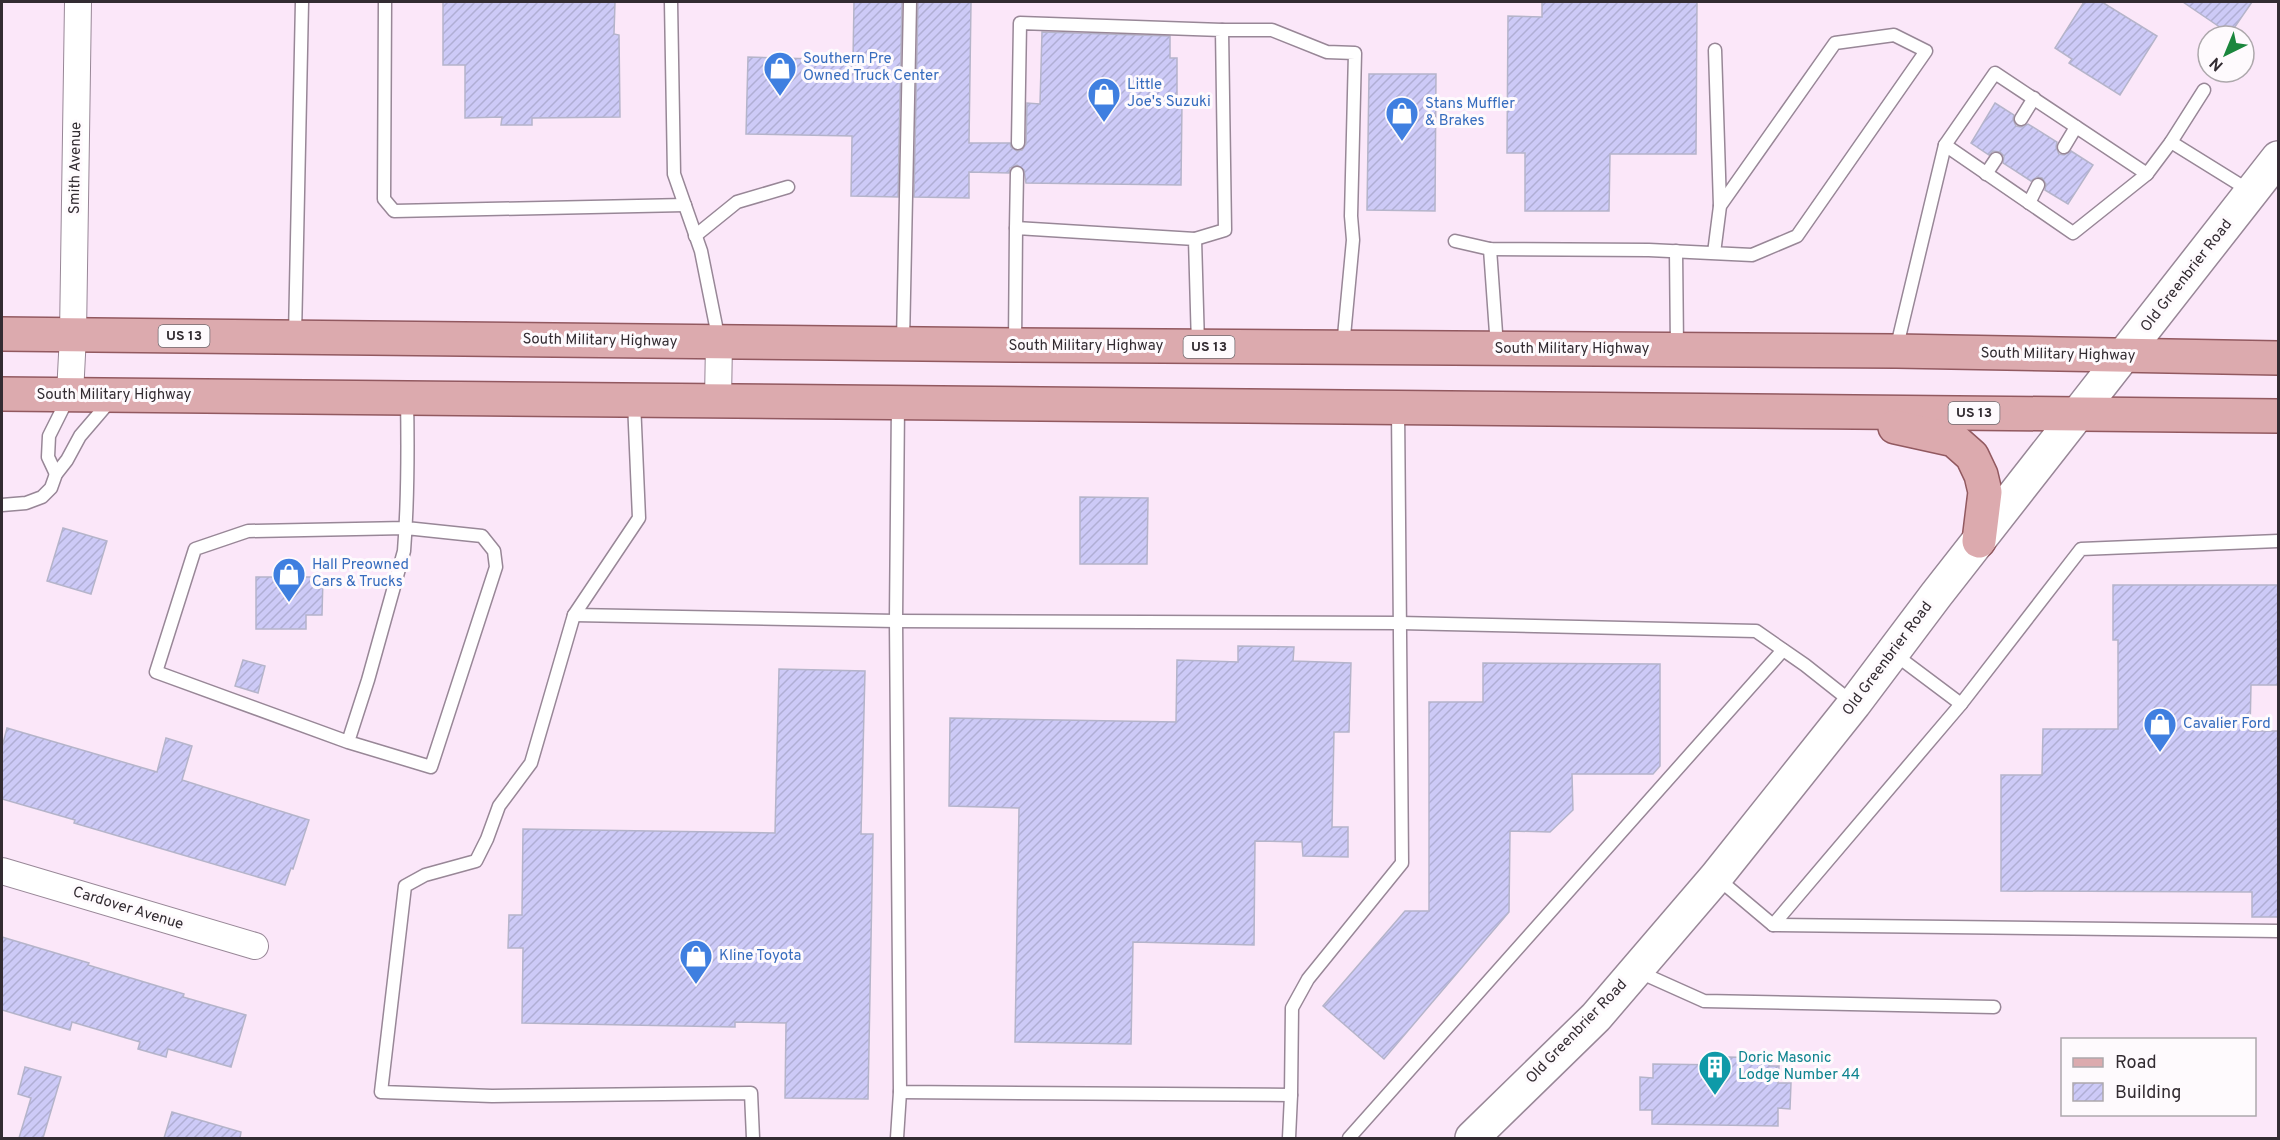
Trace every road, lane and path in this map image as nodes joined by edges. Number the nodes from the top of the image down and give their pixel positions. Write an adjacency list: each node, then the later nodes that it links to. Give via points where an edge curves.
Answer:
1 (78, 2): 35 (street, Smith Avenue)
2 (302, 2): 36 (lane)
3 (385, 2): 25 (lane, via 384,199 394,211)
4 (671, 2): 25 (lane, via 674,174)
5 (910, 2): 38 (lane)
6 (1222, 30): 13 (lane, via 1020,23); 29 (lane, via 1225,230); 41 (lane, via 1272,30 1327,52 1355,53 1353,240)
7 (1715, 50): 26 (lane)
8 (2204, 90): 12 (lane)
9 (2034, 98): 10 (lane); 11 (lane); 14 (lane, via 1995,73)
10 (2020, 119)
11 (2076, 127): 15 (lane); 20 (lane)
12 (2171, 142): 20 (lane); 23 (lane)
13 (1018, 143)
14 (1945, 146): 19 (lane); 44 (lane)
15 (2064, 147)
16 (2278, 158): 23 (street, Old Greenbrier Road)
17 (1996, 159): 19 (lane)
18 (1017, 173): 27 (lane)
19 (1986, 174): 24 (lane)
20 (2148, 174): 24 (lane, via 2073,233)
21 (2038, 185): 24 (lane)
22 (788, 187): 28 (lane, via 737,202)
23 (2252, 192): 45 (street, Old Greenbrier Road)
24 (2029, 203)
25 (685, 205): 28 (lane)
26 (1720, 206): 33 (lane); 33 (lane, via 1835,43 1894,35 1926,51 1797,236 1752,255)
27 (1016, 228): 29 (lane); 39 (lane)
28 (695, 236): 37 (lane)
29 (1196, 239): 40 (lane)
30 (1455, 242): 31 (lane)
31 (1490, 249): 32 (lane); 42 (lane)
32 (1676, 251): 33 (lane); 43 (lane)
33 (1714, 253)
34 (2, 334): 35 (main road, South Military Highway / US 13)
35 (73, 334): 36 (main road, South Military Highway / US 13); 48 (street, Smith Avenue)
36 (295, 337): 37 (main road, South Military Highway / US 13)
37 (719, 342): 38 (main road, South Military Highway / US 13); 52 (street)
38 (903, 344): 39 (main road, South Military Highway / US 13)
39 (1015, 345): 40 (main road, South Military Highway / US 13)
40 (1198, 346): 41 (main road, South Military Highway / US 13)
41 (1343, 348): 42 (main road, South Military Highway / US 13)
42 (1497, 348): 43 (main road, South Military Highway / US 13)
43 (1677, 349): 44 (main road, South Military Highway / US 13)
44 (1896, 351): 45 (main road, South Military Highway / US 13)
45 (2124, 356): 46 (main road, South Military Highway / US 13); 56 (street, Old Greenbrier Road)
46 (2278, 358)
47 (2, 394): 48 (main road, South Military Highway / US 13)
48 (70, 394): 49 (main road, South Military Highway / US 13); 58 (lane, via 49,436 48,457)
49 (116, 395): 50 (main road, South Military Highway / US 13); 58 (lane, via 80,436)
50 (407, 397): 51 (main road, South Military Highway / US 13); 60 (lane)
51 (633, 399): 52 (main road, South Military Highway / US 13); 63 (lane, via 639,518)
52 (718, 400): 53 (main road, South Military Highway / US 13)
53 (898, 402): 54 (main road, South Military Highway / US 13); 64 (lane)
54 (1398, 407): 55 (main road, South Military Highway / US 13); 65 (lane)
55 (1871, 412): 56 (main road, South Military Highway / US 13); 61 (main road, via 1896,428 1954,440 1972,456 1985,492)
56 (2078, 414): 57 (main road, South Military Highway / US 13); 61 (street, Old Greenbrier Road)
57 (2278, 416)
58 (56, 474): 59 (lane, via 51,488 42,497)
59 (2, 505)
60 (406, 528): 70 (lane, via 404,551); 70 (lane, via 483,536 494,550 496,567 431,767); 70 (lane, via 248,531 195,549 156,672)
61 (1979, 541): 67 (street, Old Greenbrier Road)
62 (2278, 541): 69 (lane, via 2081,549)
63 (574, 615): 64 (lane); 80 (lane, via 531,763 499,806 476,861 425,875 405,886 381,1092 492,1096 751,1093)
64 (896, 621): 65 (lane); 78 (lane)
65 (1400, 623): 66 (lane, via 1755,631); 79 (lane, via 1402,863 1308,979 1292,1008)
66 (1783, 650): 68 (lane); 83 (lane)
67 (1893, 653): 68 (street, Old Greenbrier Road); 69 (lane)
68 (1854, 704): 72 (street, Old Greenbrier Road)
69 (1961, 704): 73 (lane)
70 (348, 742)
71 (2, 871): 75 (street, Cardover Avenue)
72 (1716, 877): 73 (lane); 76 (street, Old Greenbrier Road)
73 (1773, 925): 74 (lane)
74 (2278, 931)
75 (255, 946)
76 (1636, 971): 77 (lane, via 1704,1001); 84 (street, Old Greenbrier Road, via 1596,1017)
77 (1994, 1007)
78 (900, 1092): 79 (lane); 81 (lane)
79 (1291, 1095): 82 (lane)
80 (753, 1138)
81 (897, 1138)
82 (1289, 1138)
83 (1349, 1138)
84 (1472, 1138)

